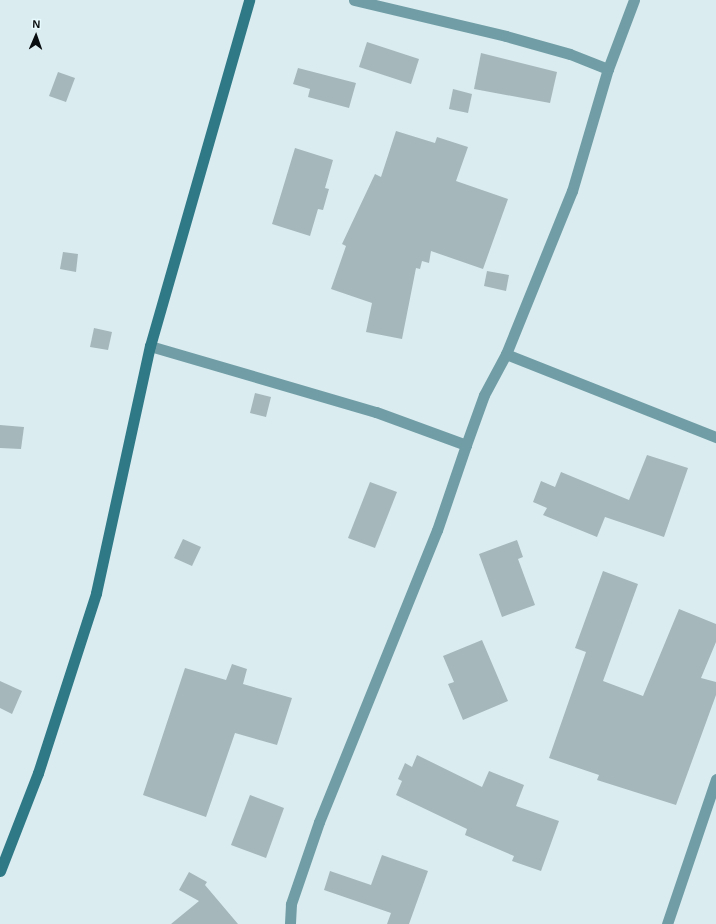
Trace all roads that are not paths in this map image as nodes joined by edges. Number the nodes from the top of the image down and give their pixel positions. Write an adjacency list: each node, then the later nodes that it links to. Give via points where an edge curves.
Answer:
1 (249, 0): 5 (main road)
2 (354, 0): 4 (street, via 506,36 570,54)
3 (634, 0): 4 (street)
4 (608, 70): 6 (street, via 572,191)
5 (150, 346): 8 (street, via 376,412); 10 (main road, via 96,593 38,773)
6 (506, 354): 7 (street); 8 (street, via 484,395)
7 (716, 437)
8 (466, 445): 11 (street, via 437,530 319,822 291,904)
9 (716, 779): 12 (street)
10 (0, 871)
11 (290, 924)
12 (667, 924)

